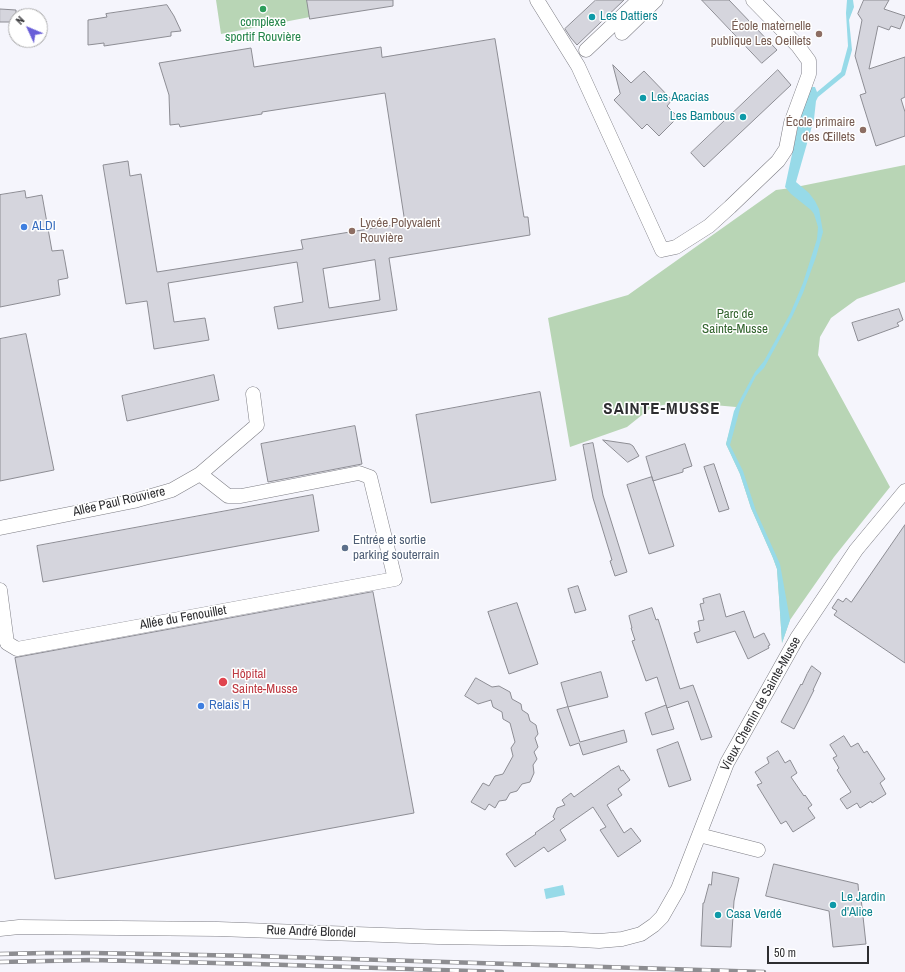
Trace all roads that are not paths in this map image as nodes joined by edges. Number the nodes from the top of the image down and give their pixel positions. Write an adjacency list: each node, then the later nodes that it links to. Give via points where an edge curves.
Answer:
1 (537, 0): 4 (street, via 578,66 662,250 676,247 709,226 786,150 791,123 809,74 809,61 798,46)
2 (639, 0): 6 (street)
3 (656, 0): 5 (street)
4 (753, 0)
5 (622, 33)
6 (586, 50)
7 (253, 394): 8 (street, Allée Paul Rouviere, via 258,425)
8 (200, 474): 10 (street, Allée Paul Rouviere, via 172,490); 11 (street, Allée du Fenouillet, via 228,496 241,496 359,473 370,477 394,579 17,649 7,643)
9 (905, 491): 12 (street, Vieux Chemin de Sainte-Musse, via 856,550 797,638 727,763)
10 (0, 528)
11 (0, 590)
12 (699, 835): 13 (street); 15 (street, Vieux Chemin de Sainte-Musse, via 678,889 662,917 641,934)
13 (758, 850)
14 (0, 929): 15 (street, Rue André Blondel, via 218,929)
15 (622, 940)

